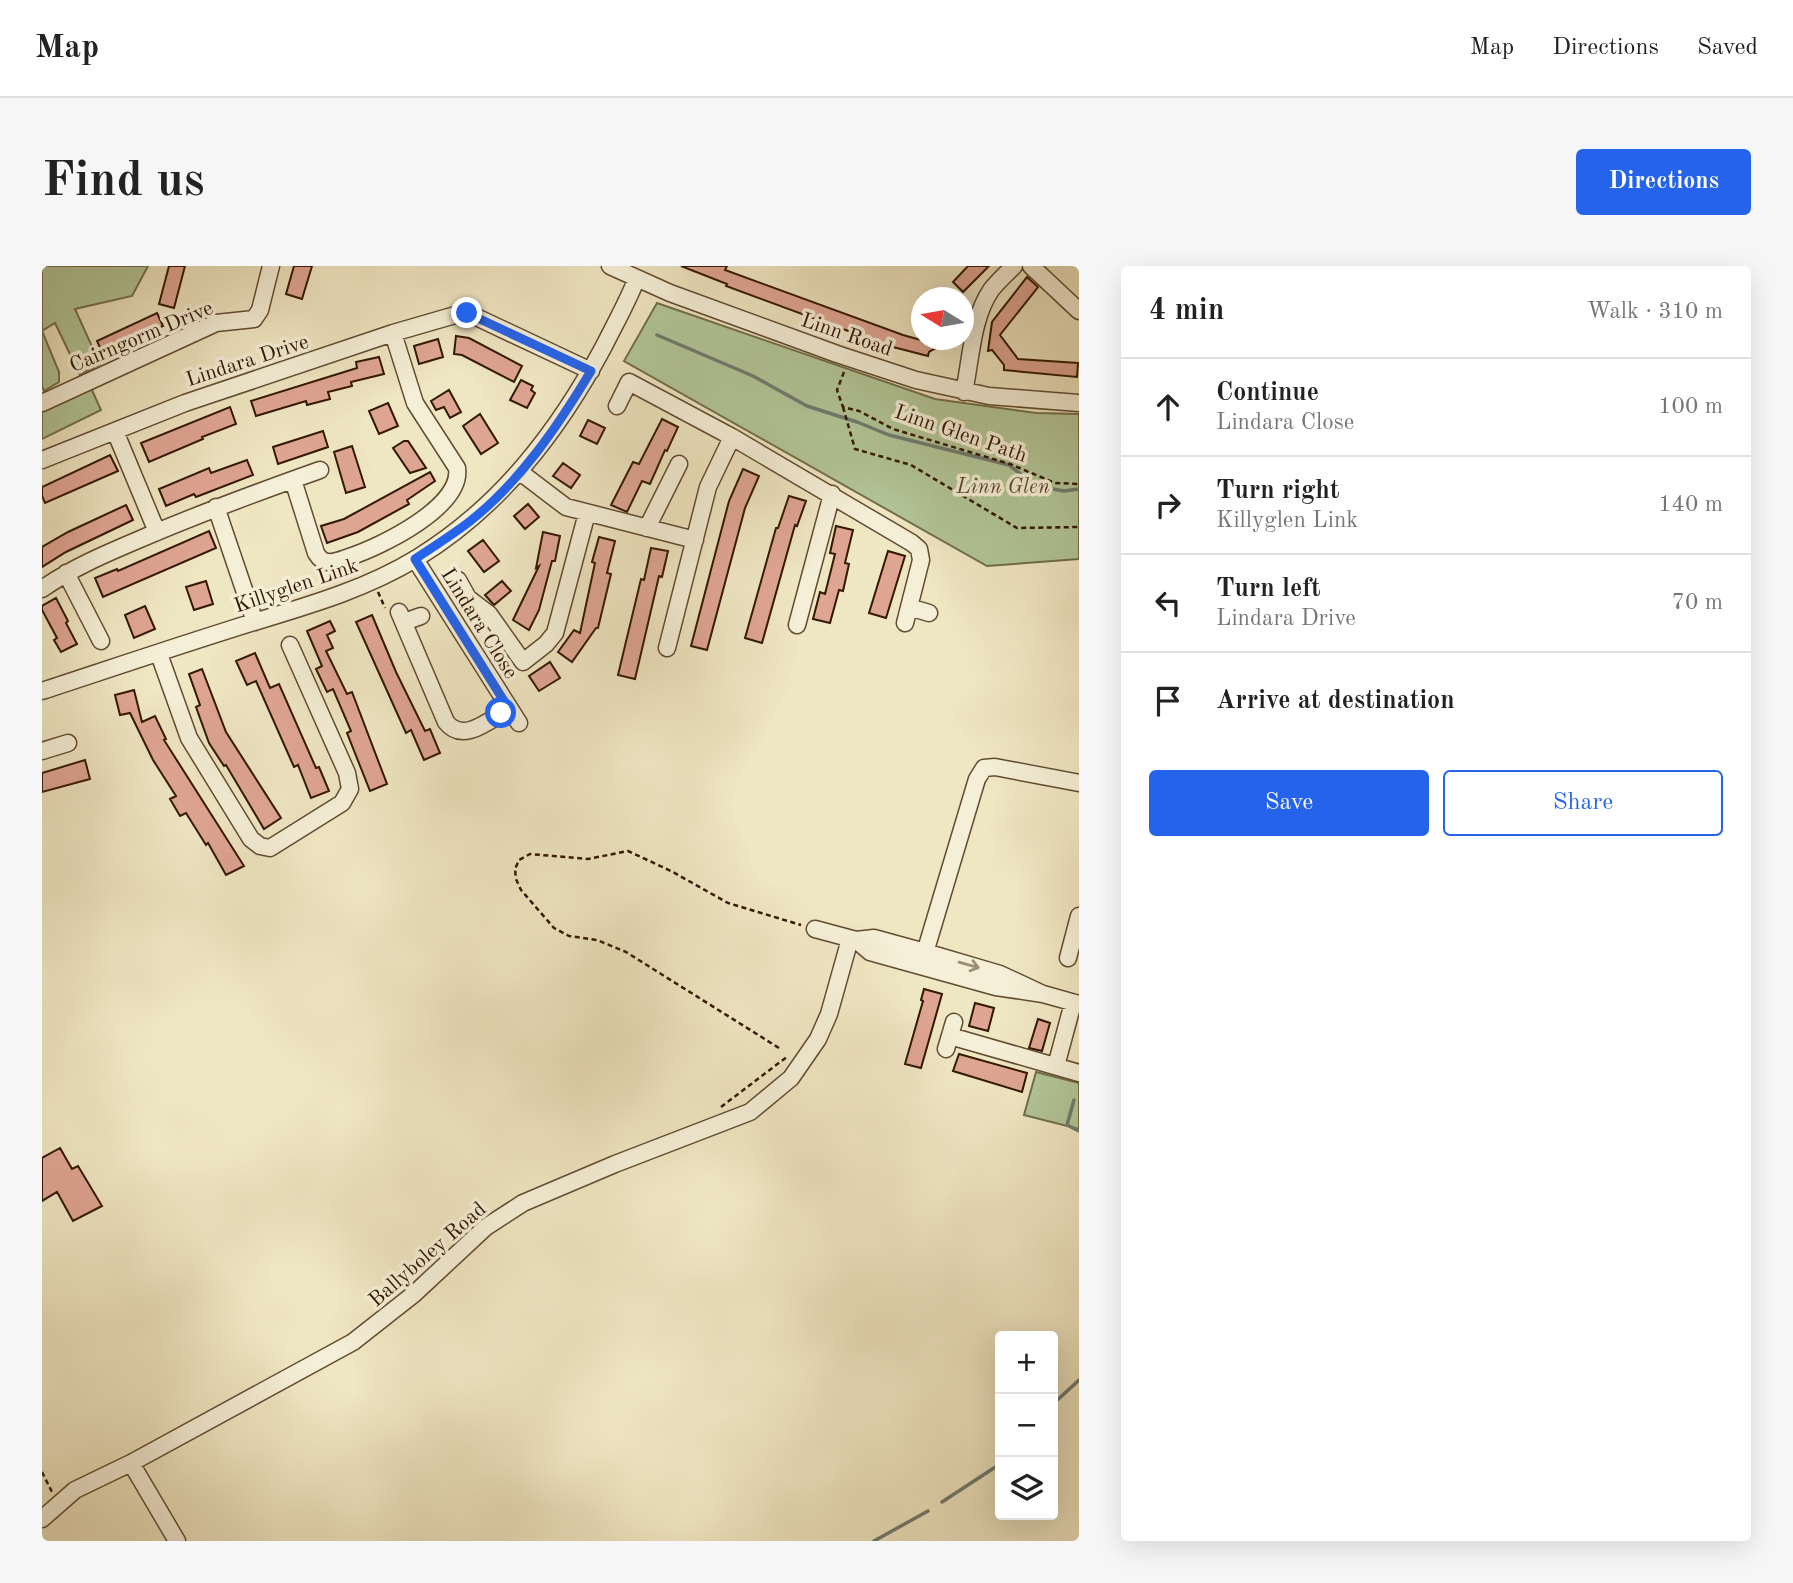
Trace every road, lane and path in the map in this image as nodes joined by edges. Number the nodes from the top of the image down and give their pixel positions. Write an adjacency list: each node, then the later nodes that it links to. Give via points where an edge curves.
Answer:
1 (271, 266): 11 (street, Cairngorm Drive, via 258,315 248,321 216,323)
2 (610, 266): 5 (street, Linn Road)
3 (1014, 266): 10 (street, via 983,305)
4 (1031, 266): 6 (street)
5 (636, 279): 8 (street, Linn Road); 9 (street, Killyglen Link)
6 (1079, 311)
7 (393, 333): 9 (street, Lindara Drive, via 469,314); 15 (street, Lindara Drive); 21 (street, via 415,403 457,468 450,491 409,529 329,563 316,552)
8 (849, 359): 10 (street, Linn Road); 14 (path, via 837,390)
9 (591, 371): 20 (street, Killyglen Link)
10 (964, 392): 12 (street, Linn Road)
11 (42, 403)
12 (1079, 403)
13 (617, 405): 16 (street, via 629,382)
14 (843, 407): 22 (path, Linn Glen Path, via 893,429 1010,464 1055,483); 26 (path, via 855,449 911,465 1017,528)
15 (115, 431): 17 (street, Lindara Drive); 28 (street)
16 (732, 437): 23 (street); 29 (street, via 711,480)
17 (42, 460)
18 (679, 464): 27 (street)
19 (320, 470): 21 (street)
20 (520, 472): 25 (street, via 566,507); 30 (street, Killyglen Link, via 470,521)
21 (293, 480): 24 (street)
22 (1079, 484)
23 (832, 494): 35 (street, via 919,549 921,560 907,615); 39 (street)
24 (216, 507): 28 (street); 38 (street)
25 (587, 513): 27 (street); 33 (street, via 555,633 523,662 489,614 468,598)
26 (1079, 527)
27 (647, 528): 29 (street)
28 (157, 531): 31 (street)
29 (695, 540): 42 (street)
30 (415, 559): 32 (street, Killyglen Link); 45 (street, Lindara Close)
31 (66, 573): 34 (street); 40 (street)
32 (373, 580): 37 (path, via 385,608); 38 (street, Killyglen Link, via 317,605)
33 (457, 580)
34 (42, 589)
35 (929, 612)
36 (421, 616): 37 (street)
37 (401, 617): 45 (street, Lindara Close, via 451,728 469,731)
38 (255, 622): 43 (street, Killyglen Link)
39 (797, 625)
40 (102, 641)
41 (290, 645): 43 (street, via 350,787 342,803 270,848 251,839 191,744)
42 (667, 648)
43 (159, 654): 44 (street, Killyglen Link)
44 (42, 691)
45 (509, 709): 46 (street, Lindara Close)
46 (519, 723)
47 (68, 743): 48 (street)
48 (42, 751)
49 (1079, 783): 54 (street, via 984,768)
50 (1079, 916): 53 (street)
51 (815, 929): 52 (street); 57 (path, via 728,903 628,851 588,859 530,854 519,860 515,869 521,890 554,928 626,952)
52 (853, 940): 54 (street, via 874,938); 62 (street, Ballyboley Road, via 836,1017 802,1066 751,1112 523,1203 486,1227 414,1294 353,1342)
53 (1068, 958)
54 (923, 959): 55 (street, via 1000,974)
55 (1076, 1004): 59 (street)
56 (950, 1036): 59 (street)
57 (779, 1048)
58 (788, 1057): 61 (path)
59 (1056, 1066): 60 (street)
60 (1079, 1073)
61 (713, 1112)
62 (131, 1463): 64 (street, Ballyboley Road, via 75,1490); 66 (street)
63 (42, 1472): 64 (path)
64 (59, 1504): 65 (street, Ballyboley Road)
65 (42, 1519)
66 (177, 1541)

